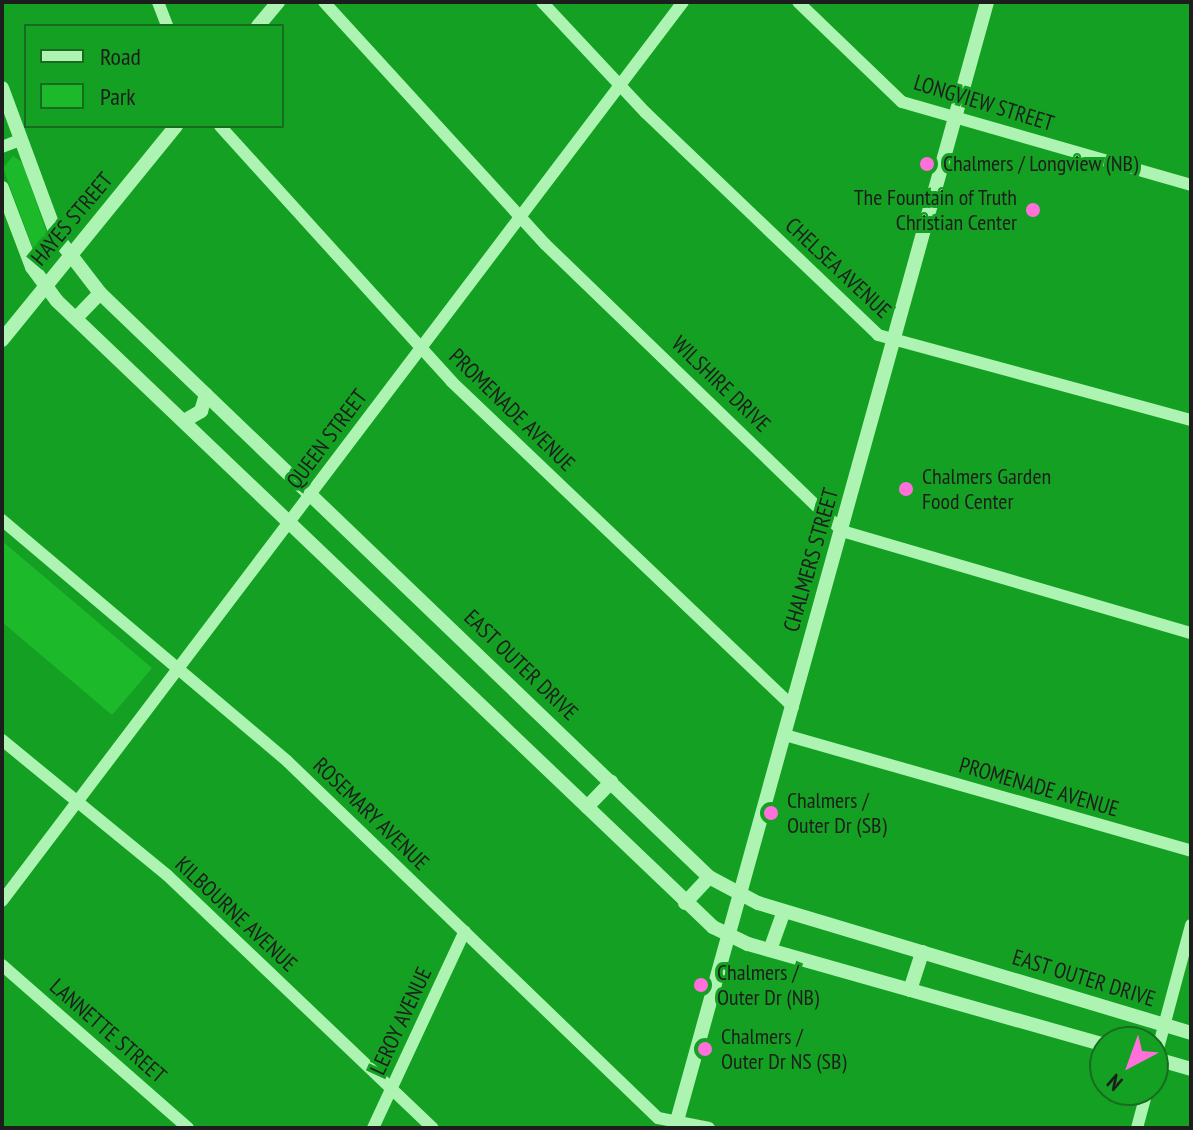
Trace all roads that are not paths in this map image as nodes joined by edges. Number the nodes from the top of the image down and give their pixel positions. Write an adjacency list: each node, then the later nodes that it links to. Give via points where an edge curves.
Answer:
1 (158, 2): 8 (street)
2 (278, 2): 9 (street)
3 (324, 2): 19 (street, WILSHIRE DRIVE)
4 (542, 2): 10 (street, CHELSEA AVENUE)
5 (683, 2): 10 (street, QUEEN STREET)
6 (798, 2): 12 (street, LONGVIEW STREET, via 902,102)
7 (987, 2): 12 (street, CHALMERS STREET)
8 (166, 24)
9 (260, 24)
10 (620, 86): 19 (street, QUEEN STREET); 25 (street, CHELSEA AVENUE, via 878,335)
11 (2, 88): 15 (street, EAST OUTER DRIVE)
12 (956, 117): 17 (street, LONGVIEW STREET); 25 (street, CHALMERS STREET)
13 (174, 128): 20 (street, HAYES STREET)
14 (222, 128): 26 (street, PROMENADE AVENUE)
15 (20, 140): 16 (street); 20 (street, EAST OUTER DRIVE, via 57,237)
16 (2, 147)
17 (1191, 185)
18 (2, 188): 21 (street, via 32,267)
19 (520, 218): 26 (street, QUEEN STREET); 33 (street, WILSHIRE DRIVE)
20 (71, 255): 21 (street, HAYES STREET); 22 (street, EAST OUTER DRIVE)
21 (45, 286): 23 (street); 24 (street, HAYES STREET)
22 (100, 293): 23 (street); 27 (street, EAST OUTER DRIVE)
23 (77, 317): 29 (street)
24 (2, 340)
25 (894, 340): 28 (street, CHELSEA AVENUE, via 909,339); 33 (street, CHALMERS STREET)
26 (421, 349): 30 (street, QUEEN STREET); 36 (street, PROMENADE AVENUE)
27 (206, 395): 29 (street, via 201,411); 30 (street, EAST OUTER DRIVE)
28 (1191, 420)
29 (184, 421): 32 (street)
30 (311, 493): 32 (street, QUEEN STREET); 39 (street, EAST OUTER DRIVE)
31 (2, 520): 35 (street, ROSEMARY AVENUE)
32 (289, 522): 35 (street, QUEEN STREET); 41 (street)
33 (842, 531): 34 (street, WILSHIRE DRIVE); 36 (street, CHALMERS STREET)
34 (1191, 633)
35 (180, 666): 40 (street, QUEEN STREET); 49 (street, ROSEMARY AVENUE)
36 (793, 707): 37 (street, CHALMERS STREET)
37 (785, 735): 42 (street, PROMENADE AVENUE); 44 (street, CHALMERS STREET)
38 (2, 740): 40 (street, KILBOURNE AVENUE)
39 (611, 782): 41 (street); 43 (street, EAST OUTER DRIVE)
40 (76, 803): 45 (street, QUEEN STREET); 60 (street, KILBOURNE AVENUE, via 190,896)
41 (587, 807): 46 (street)
42 (1191, 851)
43 (709, 877): 44 (street, EAST OUTER DRIVE); 46 (street)
44 (740, 895): 47 (street, EAST OUTER DRIVE); 50 (street, CHALMERS STREET)
45 (2, 901)
46 (685, 903): 50 (street)
47 (784, 911): 51 (street); 52 (street, EAST OUTER DRIVE)
48 (1191, 925): 55 (street)
49 (465, 931): 60 (street, LEROY AVENUE); 62 (street, ROSEMARY AVENUE, via 658,1118)
50 (727, 934): 51 (street); 62 (street, CHALMERS STREET)
51 (770, 950): 54 (street)
52 (922, 952): 54 (street); 55 (street, EAST OUTER DRIVE)
53 (2, 965): 63 (street, LANNETTE STREET)
54 (910, 990): 57 (street)
55 (1164, 1025): 56 (street, EAST OUTER DRIVE)
56 (1191, 1033)
57 (1089, 1040)
58 (1169, 1064): 59 (street)
59 (1191, 1069)
60 (391, 1088): 64 (street, LEROY AVENUE); 65 (street, KILBOURNE AVENUE)
61 (1143, 1106): 67 (street)
62 (676, 1125): 66 (street, ROSEMARY AVENUE)
63 (188, 1128)
64 (373, 1128)
65 (433, 1128)
66 (709, 1128)
67 (1137, 1128)

